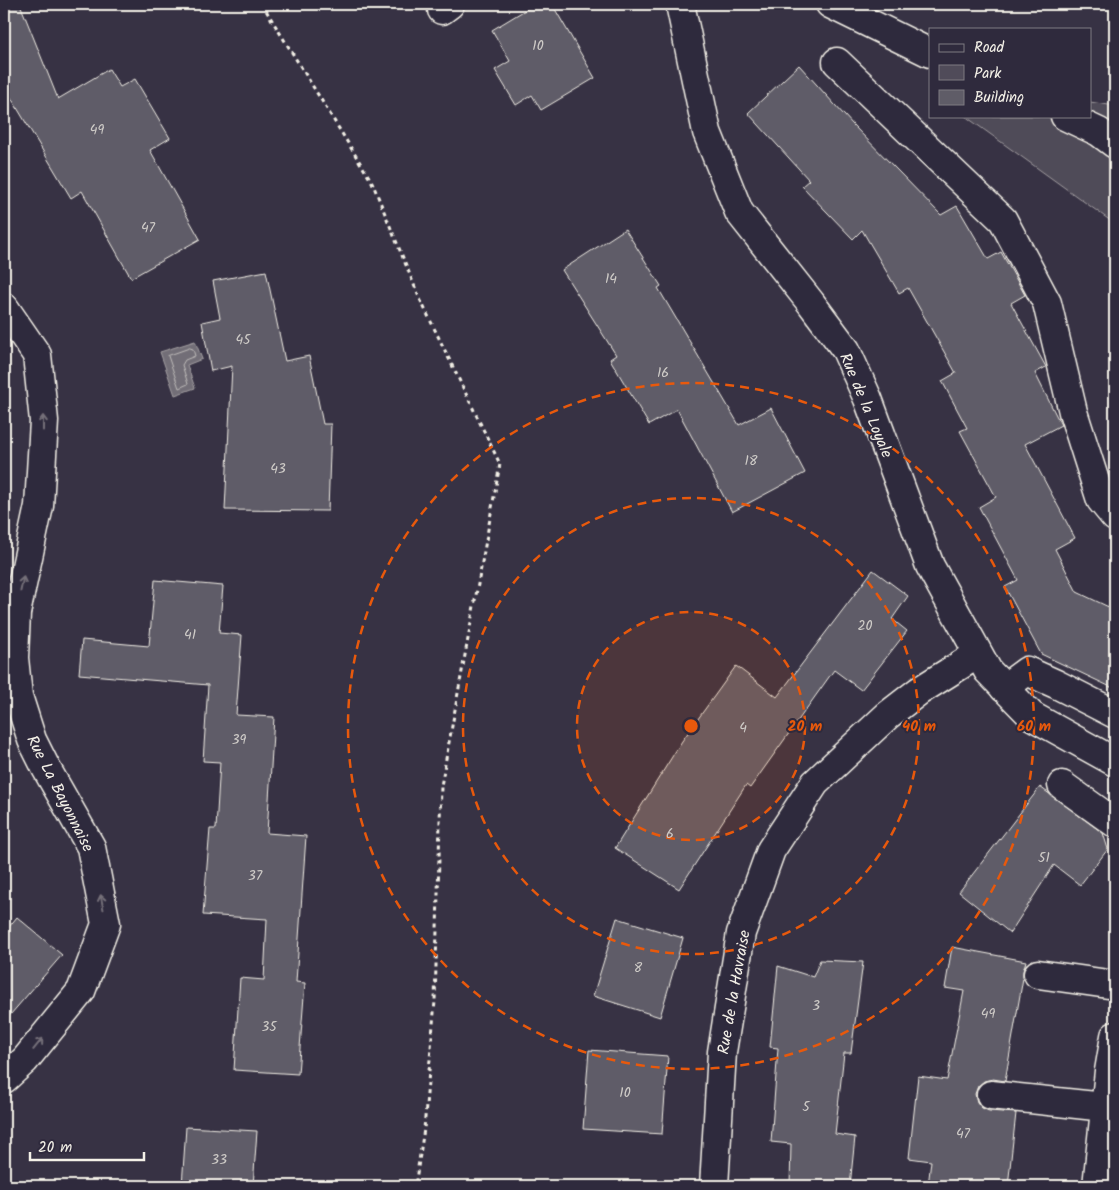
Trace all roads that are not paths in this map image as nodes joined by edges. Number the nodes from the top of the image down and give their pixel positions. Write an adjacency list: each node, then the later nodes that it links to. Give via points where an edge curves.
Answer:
1 (680, 4): 9 (street, Rue de la Loyale, via 707,132 739,212 846,350 868,399 930,566)
2 (830, 4): 3 (street)
3 (929, 53)
4 (837, 62): 8 (street, via 1003,220 1047,303 1073,412 1101,500)
5 (1069, 118): 6 (street, via 1099,132)
6 (1115, 144)
7 (4, 306): 18 (street, Rue La Bayonnaise, one-way to 7, via 25,1060 81,991 106,924 91,847 32,740 18,696 14,658 16,612 39,506 44,421 37,355)
8 (1115, 516)
9 (978, 654): 10 (street, Rue de la Loyale); 21 (street, Rue de la Havraise, via 896,709 815,782 771,850 742,933 722,1052)
10 (1004, 688): 11 (street, via 1027,671); 12 (street, Rue de la Loyale, via 1032,716)
11 (1115, 714)
12 (1115, 762)
13 (1062, 785): 14 (street)
14 (1115, 823)
15 (1038, 974): 16 (street)
16 (1115, 985)
17 (1115, 1036): 20 (street)
18 (4, 1079)
19 (991, 1095): 20 (street)
20 (1105, 1107): 22 (street)
21 (714, 1186)
22 (1097, 1186)

